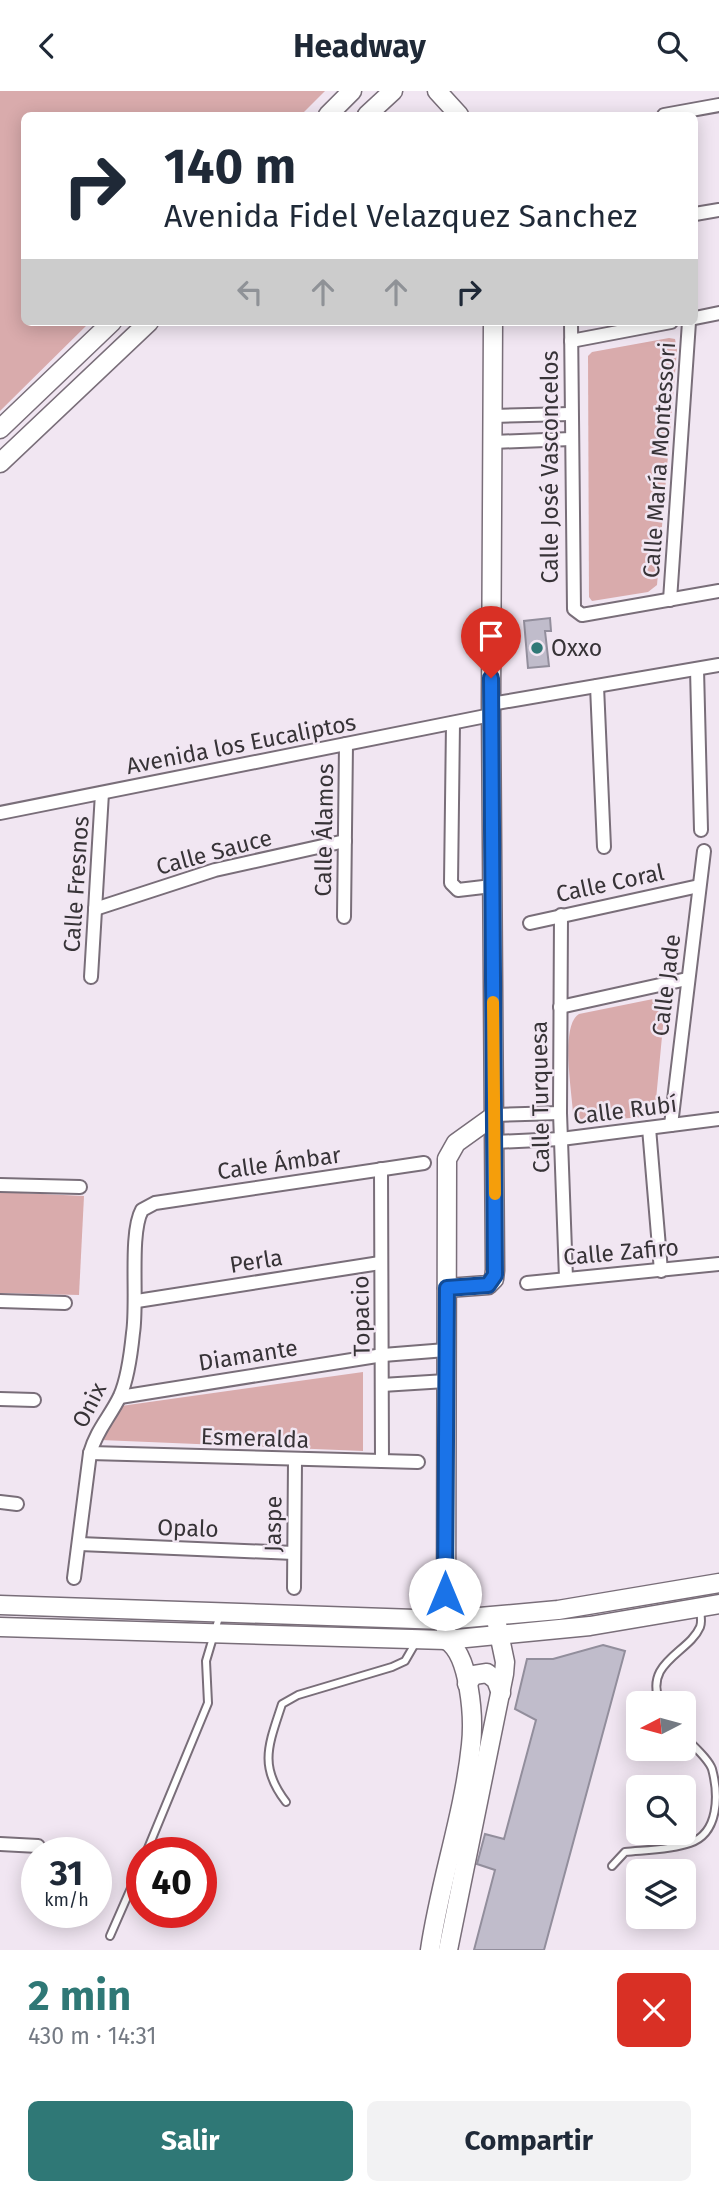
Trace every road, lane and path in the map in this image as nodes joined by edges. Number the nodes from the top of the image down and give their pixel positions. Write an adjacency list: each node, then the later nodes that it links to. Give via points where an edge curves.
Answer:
1 (352, 91): 5 (street)
2 (393, 91): 6 (street)
3 (438, 91): 7 (street)
4 (719, 105): 8 (street)
5 (331, 112)
6 (370, 112)
7 (456, 112)
8 (680, 112)
9 (719, 210): 10 (street)
10 (698, 214)
11 (719, 313): 12 (street)
12 (698, 317)
13 (108, 326): 22 (street)
14 (145, 326): 25 (street)
15 (493, 326): 21 (street)
16 (571, 326): 19 (street, Calle José Vasconcelos)
17 (650, 326): 19 (street)
18 (689, 326): 27 (street, Calle María Montessori)
19 (571, 341): 20 (street, Calle José Vasconcelos)
20 (571, 414): 21 (street); 23 (street, Calle José Vasconcelos)
21 (493, 416): 24 (street)
22 (0, 429)
23 (571, 439): 24 (street); 27 (street, Calle José Vasconcelos, via 572,602 576,611 582,615)
24 (493, 442): 31 (street)
25 (0, 464)
26 (719, 591): 27 (street)
27 (670, 600)
28 (719, 665): 29 (street, Avenida los Eucaliptos)
29 (697, 669): 30 (street, Avenida los Eucaliptos); 36 (street)
30 (597, 686): 31 (street, Avenida los Eucaliptos); 38 (street)
31 (491, 709): 32 (street, Avenida los Eucaliptos); 40 (street)
32 (453, 723): 33 (street, Avenida los Eucaliptos); 40 (street, via 451,883 458,890)
33 (346, 744): 34 (street, Avenida los Eucaliptos); 37 (street, Calle Álamos)
34 (102, 793): 35 (street, Avenida los Eucaliptos); 42 (street, Calle Fresnos)
35 (0, 813)
36 (701, 830)
37 (345, 841): 42 (street, Calle Sauce, via 215,870); 44 (street, Calle Álamos)
38 (604, 847)
39 (704, 851): 41 (street, Calle Jade)
40 (492, 886): 50 (street)
41 (699, 886): 43 (street, Calle Coral); 47 (street, Calle Jade)
42 (95, 909): 46 (street, Calle Fresnos)
43 (561, 915): 45 (street, Calle Coral); 48 (street, Calle Turquesa)
44 (344, 917)
45 (530, 923)
46 (91, 977)
47 (687, 979): 48 (street); 52 (street, Calle Jade)
48 (560, 1007): 49 (street, Calle Turquesa)
49 (560, 1113): 50 (street, Calle Rubí); 54 (street, Calle Turquesa)
50 (495, 1115): 55 (street); 66 (street, via 456,1143 447,1159)
51 (719, 1119): 52 (street, Calle Rubí)
52 (671, 1125): 53 (street, Calle Rubí)
53 (649, 1128): 54 (street, Calle Rubí); 63 (street)
54 (561, 1139): 55 (street, Calle Rubí); 64 (street, Calle Turquesa)
55 (495, 1142): 66 (street, via 494,1279 485,1286)
56 (424, 1163): 57 (street, Calle Ámbar)
57 (381, 1169): 60 (street, Calle Ámbar, via 155,1203); 61 (street, Topacio)
58 (0, 1185): 59 (street)
59 (80, 1187)
60 (142, 1210): 68 (street, Onix, via 136,1229)
61 (380, 1263): 68 (street, Perla); 71 (street, Topacio)
62 (719, 1264): 63 (street, Calle Zafiro)
63 (661, 1271): 64 (street, Calle Zafiro)
64 (566, 1278): 65 (street, Calle Zafiro)
65 (527, 1283)
66 (447, 1288): 70 (street)
67 (0, 1301): 69 (street)
68 (137, 1301): 74 (street, Onix)
69 (65, 1303)
70 (446, 1350): 71 (street, Diamante); 72 (street)
71 (383, 1355): 73 (street, Topacio); 74 (street, Diamante)
72 (446, 1381): 73 (street); 93 (street)
73 (383, 1385): 79 (street, Topacio)
74 (120, 1397): 77 (street, Onix, via 96,1433)
75 (0, 1399): 76 (street)
76 (34, 1400)
77 (90, 1453): 78 (street, Esmeralda); 83 (street, Onix)
78 (295, 1461): 79 (street, Esmeralda); 84 (street, Jaspe)
79 (382, 1461): 80 (street, Esmeralda)
80 (418, 1462)
81 (0, 1502): 82 (street)
82 (16, 1504)
83 (80, 1545): 84 (street, Opalo); 85 (street, Onix)
84 (294, 1553): 87 (street, Jaspe)
85 (74, 1578)
86 (719, 1583): 92 (street)
87 (294, 1588)
88 (719, 1604): 90 (street)
89 (0, 1605): 91 (street)
90 (700, 1607): 97 (street); 100 (lane, via 699,1630 659,1673)
91 (220, 1614): 95 (street); 96 (lane)
92 (495, 1617): 93 (street); 97 (street)
93 (445, 1620): 95 (street); 98 (street)
94 (0, 1627): 96 (street)
95 (419, 1629): 96 (street); 98 (street); 103 (lane, via 405,1661 282,1704 267,1749 272,1784)
96 (216, 1632): 104 (lane, via 206,1661 208,1703)
97 (501, 1636): 98 (street); 101 (street, via 505,1662)
98 (446, 1640): 99 (street, via 461,1655)
99 (467, 1683): 101 (street, via 474,1675 488,1673); 110 (street, via 471,1746)
100 (656, 1691)
101 (501, 1693): 111 (street)
102 (696, 1749): 107 (lane, via 712,1767 718,1792 715,1819 706,1834 690,1843 625,1852)
103 (286, 1802)
104 (153, 1837)
105 (0, 1844): 106 (street)
106 (21, 1845)
107 (612, 1866)
108 (126, 1900): 109 (lane)
109 (110, 1936)
110 (430, 1950)
111 (448, 1950)

